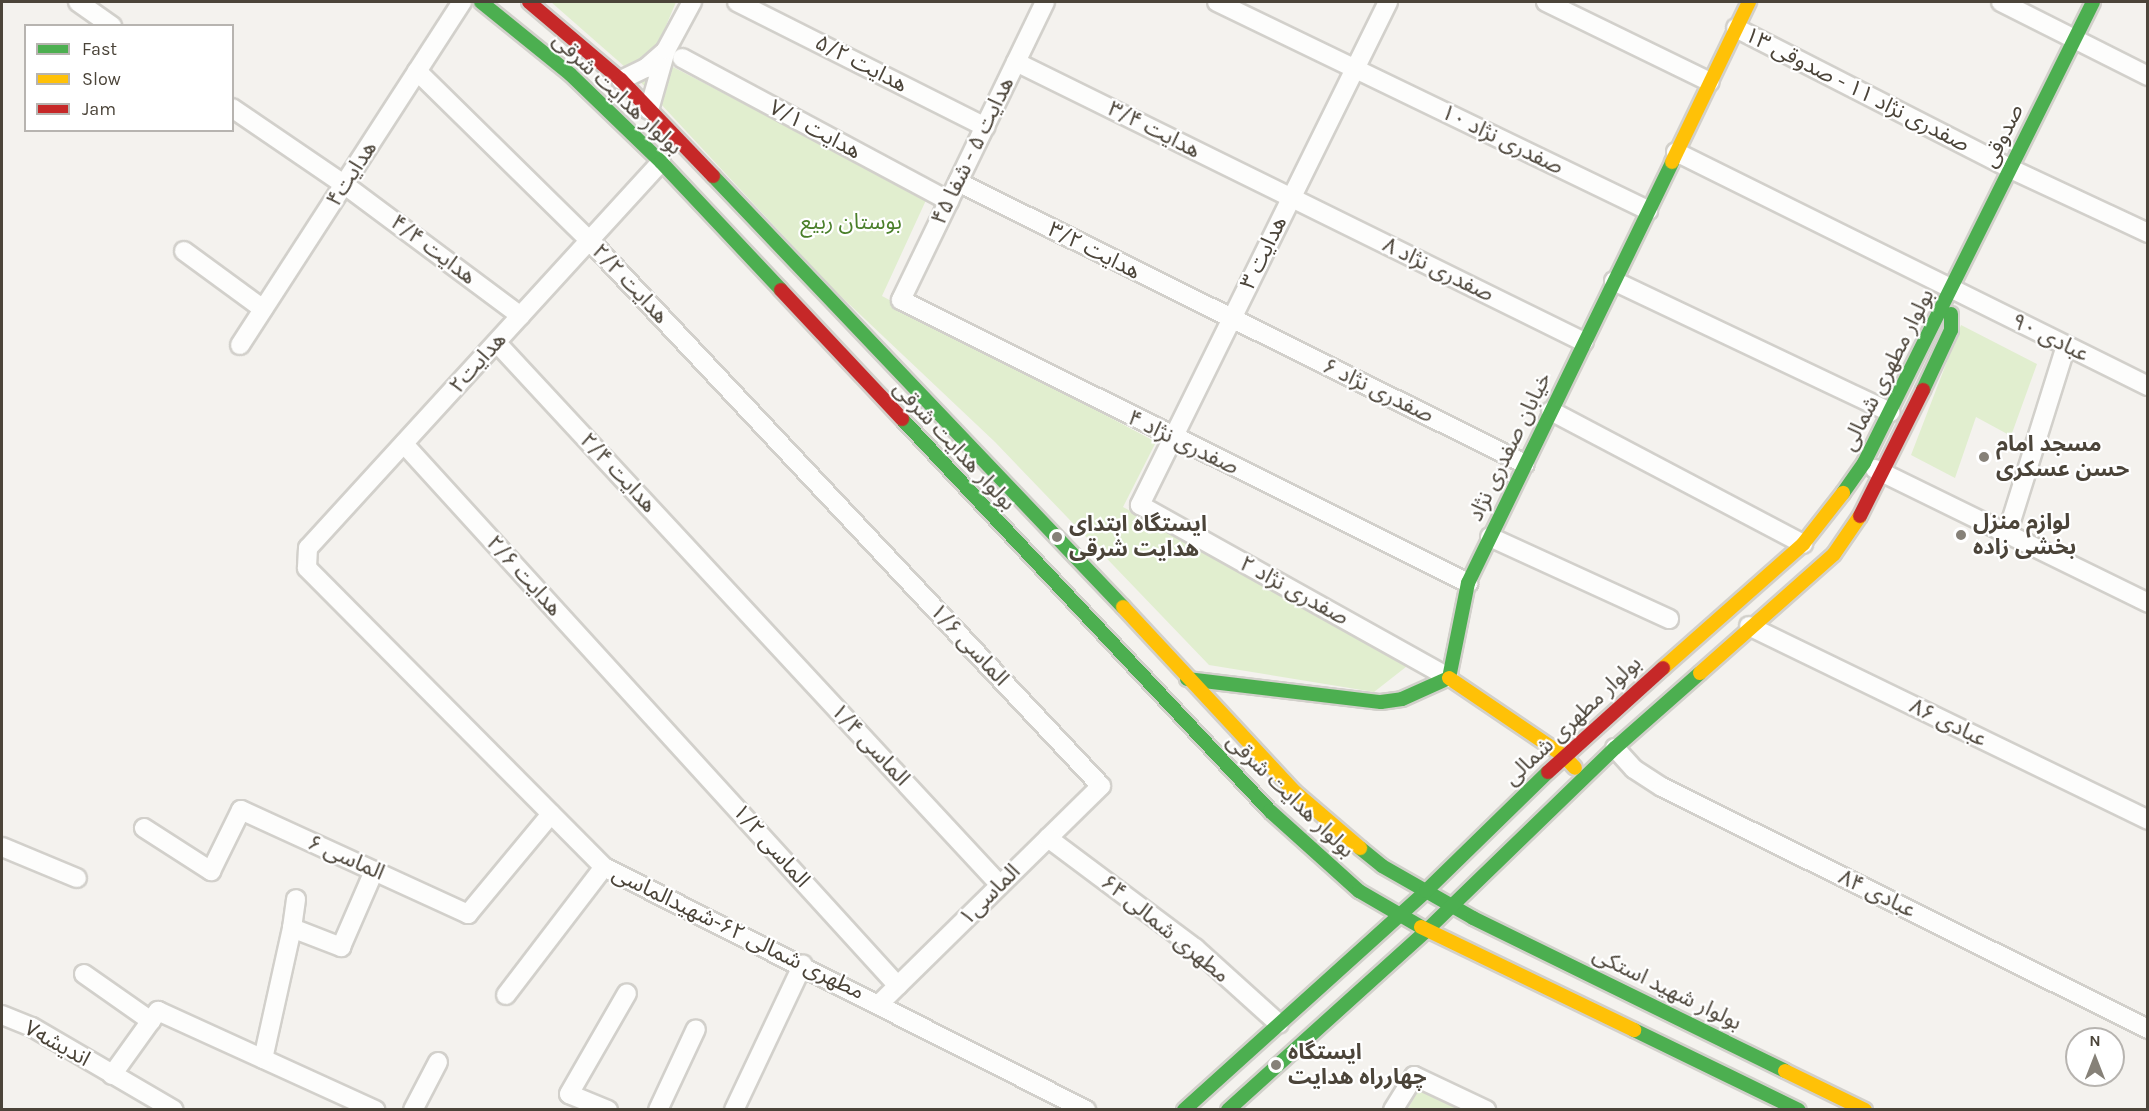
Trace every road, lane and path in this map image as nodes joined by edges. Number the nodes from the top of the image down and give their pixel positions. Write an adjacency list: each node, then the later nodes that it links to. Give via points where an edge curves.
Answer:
1 (462, 2): 20 (street, هدایت۴)
2 (481, 2): 28 (main road, بولوار هدایت شرقی, via 570,74)
3 (529, 2): 22 (main road, بولوار هدایت شرقی)
4 (693, 2): 17 (street)
5 (737, 2): 26 (street, هدایت ۵/۲)
6 (1217, 2): 19 (street, صفدری نژاد ۱۰)
7 (1388, 2): 19 (street, هدایت ۳)
8 (1546, 2): 23 (street)
9 (1749, 2): 15 (main road, خیابان صفدری نژاد)
10 (2001, 2): 16 (street)
11 (2093, 2): 16 (main road, صدوقی)
12 (1039, 4): 18 (street, هدایت ۵ - شفا ۴۵)
13 (87, 10): 14 (street)
14 (109, 24)
15 (1736, 28): 23 (main road, خیابان صفدری نژاد); 29 (street, صفدری نژاد ۱۱ - صدوقی ۱۳)
16 (2074, 39): 21 (street); 29 (main road, صدوقی)
17 (674, 54): 22 (street); 25 (street); 33 (street, هدایت ۷/۱)
18 (1016, 62): 26 (street, هدایت ۵ - شفا ۴۵); 32 (street, هدایت ۳/۴)
19 (1355, 69): 32 (street, هدایت ۳); 34 (street, صفدری نژاد ۱۰)
20 (417, 71): 31 (street, هدایت۴); 36 (street, هدایت ۲/۲)
21 (2148, 76)
22 (621, 80): 25 (main road, بولوار هدایت شرقی)
23 (1710, 82): 27 (main road, خیابان صفدری نژاد)
24 (234, 109): 31 (street, هدایت ۴/۴)
25 (650, 110): 68 (main road, بولوار هدایت شرقی, via 1011,487)
26 (985, 127): 30 (street, هدایت ۵ - شفا ۴۵)
27 (1676, 152): 34 (main road, خیابان صفدری نژاد); 39 (street, عبادی ۹۰)
28 (661, 162): 36 (street, هدایت۲); 86 (main road, بولوار هدایت شرقی, via 1270,811 1359,891)
29 (2011, 169): 35 (street, صفدری نژاد ۱۱ - صدوقی ۱۳); 39 (main road, صدوقی)
30 (958, 182): 33 (street, هدایت ۵ - شفا ۴۵); 43 (street, هدایت ۳/۲)
31 (345, 185): 41 (street, هدایت۴); 42 (street, هدایت ۴/۴)
32 (1291, 198): 43 (street, هدایت ۳); 44 (street, صفدری نژاد ۸)
33 (949, 201): 40 (street, هدایت ۵ - شفا ۴۵)
34 (1648, 210): 38 (main road, خیابان صفدری نژاد)
35 (2148, 233)
36 (590, 241): 42 (street, هدایت۲); 56 (street, هدایت ۲/۲)
37 (184, 251): 41 (street)
38 (1614, 281): 44 (main road, خیابان صفدری نژاد); 50 (street)
39 (1952, 290): 47 (street, عبادی ۹۰); 50 (main road, بولوار مطهری شمالی); 55 (main road, بولوار مطهری شمالی, via 1951,330)
40 (901, 300): 51 (street, صفدری نژاد ۴)
41 (264, 309): 46 (street, هدایت۴)
42 (521, 316): 45 (street, هدایت۲)
43 (1231, 319): 51 (street, هدایت ۳); 54 (street, صفدری نژاد ۶)
44 (1584, 342): 49 (main road, خیابان صفدری نژاد)
45 (497, 343): 52 (street, هدایت۲); 64 (street, هدایت ۲/۴)
46 (240, 345)
47 (2067, 346): 48 (street, عبادی ۹۰); 58 (street)
48 (2148, 386)
49 (1551, 411): 54 (main road, خیابان صفدری نژاد); 60 (street)
50 (1890, 412): 53 (main road, بولوار مطهری شمالی)
51 (1173, 438): 57 (street, هدایت ۳); 62 (street, صفدری نژاد ۴)
52 (404, 444): 61 (street, هدایت۲, via 308,548); 69 (street, هدایت ۲/۶)
53 (1864, 463): 55 (street); 60 (main road, بولوار مطهری شمالی)
54 (1525, 464): 59 (main road, خیابان صفدری نژاد)
55 (1884, 474): 58 (street); 66 (main road, بولوار مطهری شمالی, via 1834,554)
56 (837, 504): 73 (street, الماسی ۱/۶)
57 (1140, 505): 67 (street, صفدری نژاد ۲)
58 (2007, 534): 63 (street)
59 (1490, 537): 62 (main road, خیابان صفدری نژاد); 65 (street)
60 (1803, 544): 71 (main road, بولوار مطهری شمالی)
61 (307, 568): 74 (street, مطهری شمالی ۶۲-شهیدالماسی)
62 (1468, 583): 67 (main road, خیابان صفدری نژاد)
63 (2148, 603)
64 (739, 604): 82 (street, الماسی ۱/۴)
65 (1669, 619)
66 (1749, 626): 70 (main road, بولوار مطهری شمالی); 75 (street, عبادی ۸۶)
67 (1449, 678): 68 (main road, via 1402,699 1382,702); 71 (main road)
68 (1187, 679): 83 (main road, بولوار هدایت شرقی, via 1294,792 1382,866)
69 (644, 707): 91 (street, الماسی ۱/۲)
70 (1615, 748): 72 (main road, بولوار مطهری شمالی); 99 (street, عبادی ۸۴, via 1634,769 1662,788)
71 (1564, 756): 72 (main road); 83 (main road, بولوار مطهری شمالی)
72 (1583, 777): 85 (main road, بولوار مطهری شمالی)
73 (1101, 786): 77 (street, الماسی۱)
74 (551, 814): 79 (street, مطهری شمالی ۶۲-شهیدالماسی); 80 (street, الماسی ۶, via 468,914)
75 (2148, 820)
76 (144, 828): 80 (street, الماسی ۶, via 211,871 240,810)
77 (1048, 838): 82 (street, الماسی۱); 97 (street, مطهری شمالی ۶۴, via 1195,948)
78 (2, 847): 81 (street)
79 (604, 867): 89 (street, مطهری شمالی ۶۲-شهیدالماسی); 93 (street)
80 (374, 871): 87 (street, via 341,947)
81 (77, 878)
82 (1000, 885): 91 (street, الماسی۱)
83 (1426, 891): 85 (main road, بولوار هدایت شرقی); 86 (main road, بولوار مطهری شمالی)
84 (296, 898): 87 (street)
85 (1451, 905): 88 (main road, بولوار مطهری شمالی); 115 (main road, بولوار شهید استکی)
86 (1398, 916): 88 (main road); 97 (main road, بولوار مطهری شمالی)
87 (292, 927): 100 (street)
88 (1427, 930): 103 (main road); 112 (main road, بولوار مطهری شمالی)
89 (803, 964): 94 (street, مطهری شمالی ۶۲-شهیدالماسی); 109 (street)
90 (84, 974): 96 (street)
91 (898, 986): 94 (street, الماسی۱)
92 (627, 993): 107 (street, via 569,1094)
93 (506, 995)
94 (880, 1003): 110 (street, مطهری شمالی ۶۲-شهیدالماسی)
95 (2, 1015): 102 (street, اندیشه۷)
96 (151, 1021): 100 (street, via 158,1011); 102 (street)
97 (1279, 1024): 111 (main road, بولوار مطهری شمالی)
98 (696, 1029): 108 (street)
99 (2148, 1029)
100 (263, 1059): 105 (street)
101 (438, 1062): 106 (street)
102 (112, 1075): 104 (street, اندیشه۷)
103 (1789, 1108)
104 (174, 1110)
105 (375, 1110)
106 (413, 1110)
107 (608, 1110)
108 (657, 1110)
109 (734, 1110)
110 (1086, 1110)
111 (1184, 1110)
112 (1228, 1110)
113 (1393, 1110): 114 (street, via 1414,1076)
114 (1486, 1110)
115 (1865, 1110)

